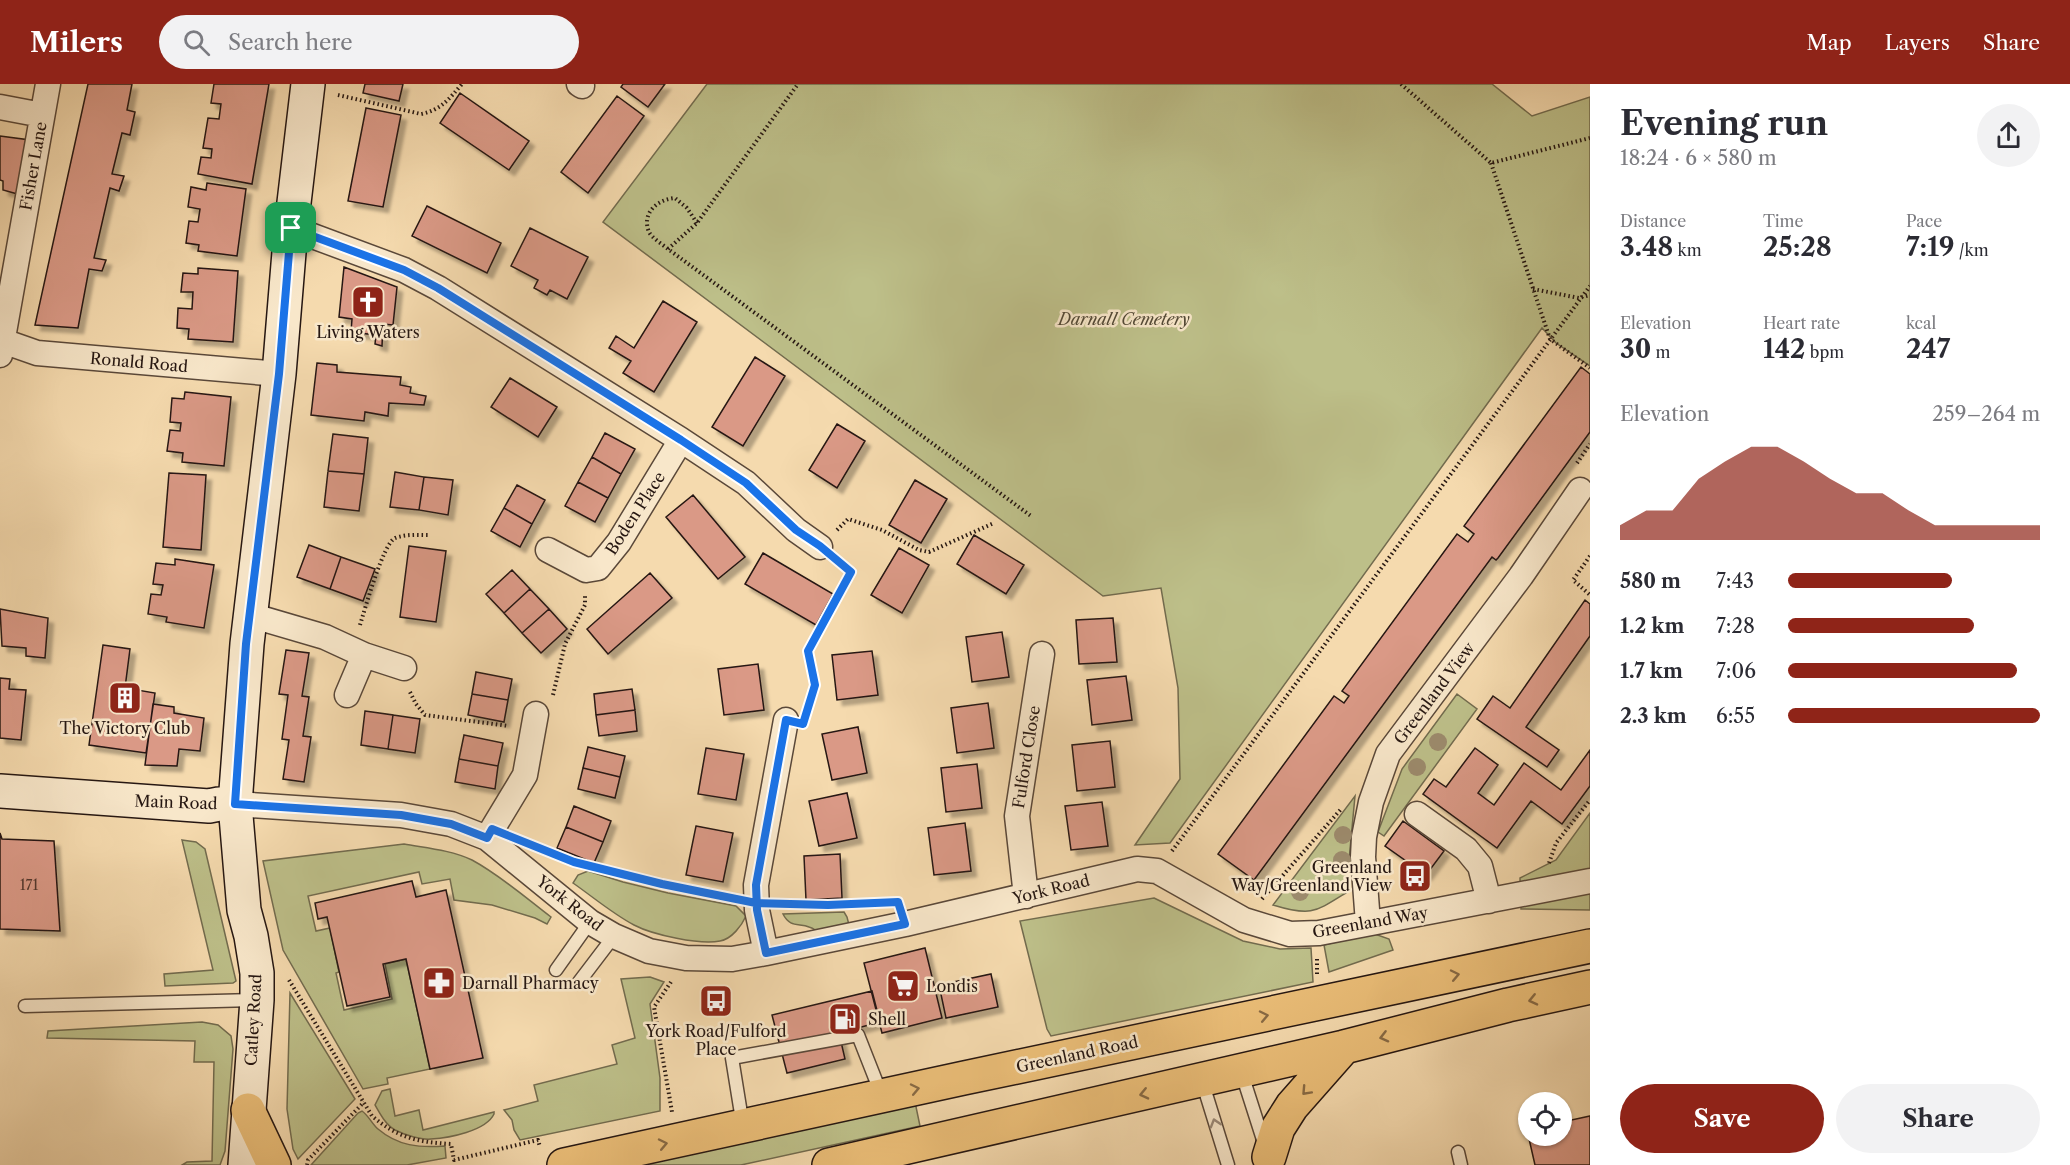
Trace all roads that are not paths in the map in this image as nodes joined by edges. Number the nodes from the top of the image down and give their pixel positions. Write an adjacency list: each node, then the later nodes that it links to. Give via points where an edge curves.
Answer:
1 (48, 84): 4 (street, Fisher Lane)
2 (308, 86): 5 (main road, Main Road)
3 (0, 107): 4 (street)
4 (42, 115): 6 (street, Fisher Lane)
5 (291, 228): 7 (main road, Main Road); 8 (street, via 404,270 438,288)
6 (1, 345): 7 (street, Ronald Road, via 37,353)
7 (279, 374): 12 (main road, Main Road)
8 (681, 440): 10 (street, via 746,483 796,530); 11 (street, Boden Place, via 619,542 598,568 586,570)
9 (1580, 490): 28 (street, Greenland View, via 1388,754 1364,837)
10 (820, 546)
11 (548, 550)
12 (250, 615): 13 (street, via 325,637); 20 (main road, Main Road)
13 (358, 652): 15 (street); 16 (street)
14 (1042, 654): 25 (street, Fulford Close, via 1017,816)
15 (403, 668)
16 (347, 695)
17 (786, 720): 31 (street, via 756,885)
18 (535, 722): 22 (street, via 525,775)
19 (0, 791): 20 (main road, Main Road, via 209,806)
20 (235, 804): 22 (street, York Road, via 401,815 451,824); 35 (main road, Catley Road, via 244,910 257,973)
21 (1417, 814): 26 (street, via 1466,849 1480,866)
22 (487, 838): 27 (street, York Road)
23 (1157, 871): 25 (street, York Road, via 1114,873); 28 (street, Greenland Way, via 1244,920 1290,934 1319,933)
24 (1590, 881): 26 (street, Greenland Way)
25 (1026, 896): 31 (street, York Road)
26 (1489, 901): 28 (street, Greenland Way)
27 (590, 922): 29 (street, York Road); 32 (lane)
28 (1368, 923)
29 (614, 936): 31 (street, York Road, via 649,951 686,958 732,959); 33 (lane)
30 (1590, 946): 37 (highway, Greenland Road, one-way to 30)
31 (766, 953)
32 (556, 970)
33 (579, 982)
34 (1590, 987): 38 (highway, one-way to 38)
35 (257, 1000): 36 (lane); 42 (main road, Catley Road)
36 (25, 1006)
37 (1207, 1027): 39 (highway); 40 (highway, via 1199,1041); 41 (highway, Greenland Road, one-way to 37)
38 (1344, 1047): 39 (highway); 46 (highway, one-way to 46, via 1292,1106 1278,1128)
39 (1240, 1070): 40 (highway); 46 (lane)
40 (1202, 1081): 49 (highway, one-way to 49); 50 (lane, one-way to 40)
41 (882, 1096): 43 (highway, Greenland Road); 43 (lane, via 858,1035 732,1058)
42 (248, 1110): 47 (main road, Catley Road); 48 (highway)
43 (744, 1127): 45 (highway, Greenland Road, one-way to 43)
44 (1458, 1152): 51 (lane)
45 (554, 1161)
46 (1270, 1161)
47 (245, 1165)
48 (274, 1165)
49 (829, 1165)
50 (1228, 1165)
51 (1461, 1165)

